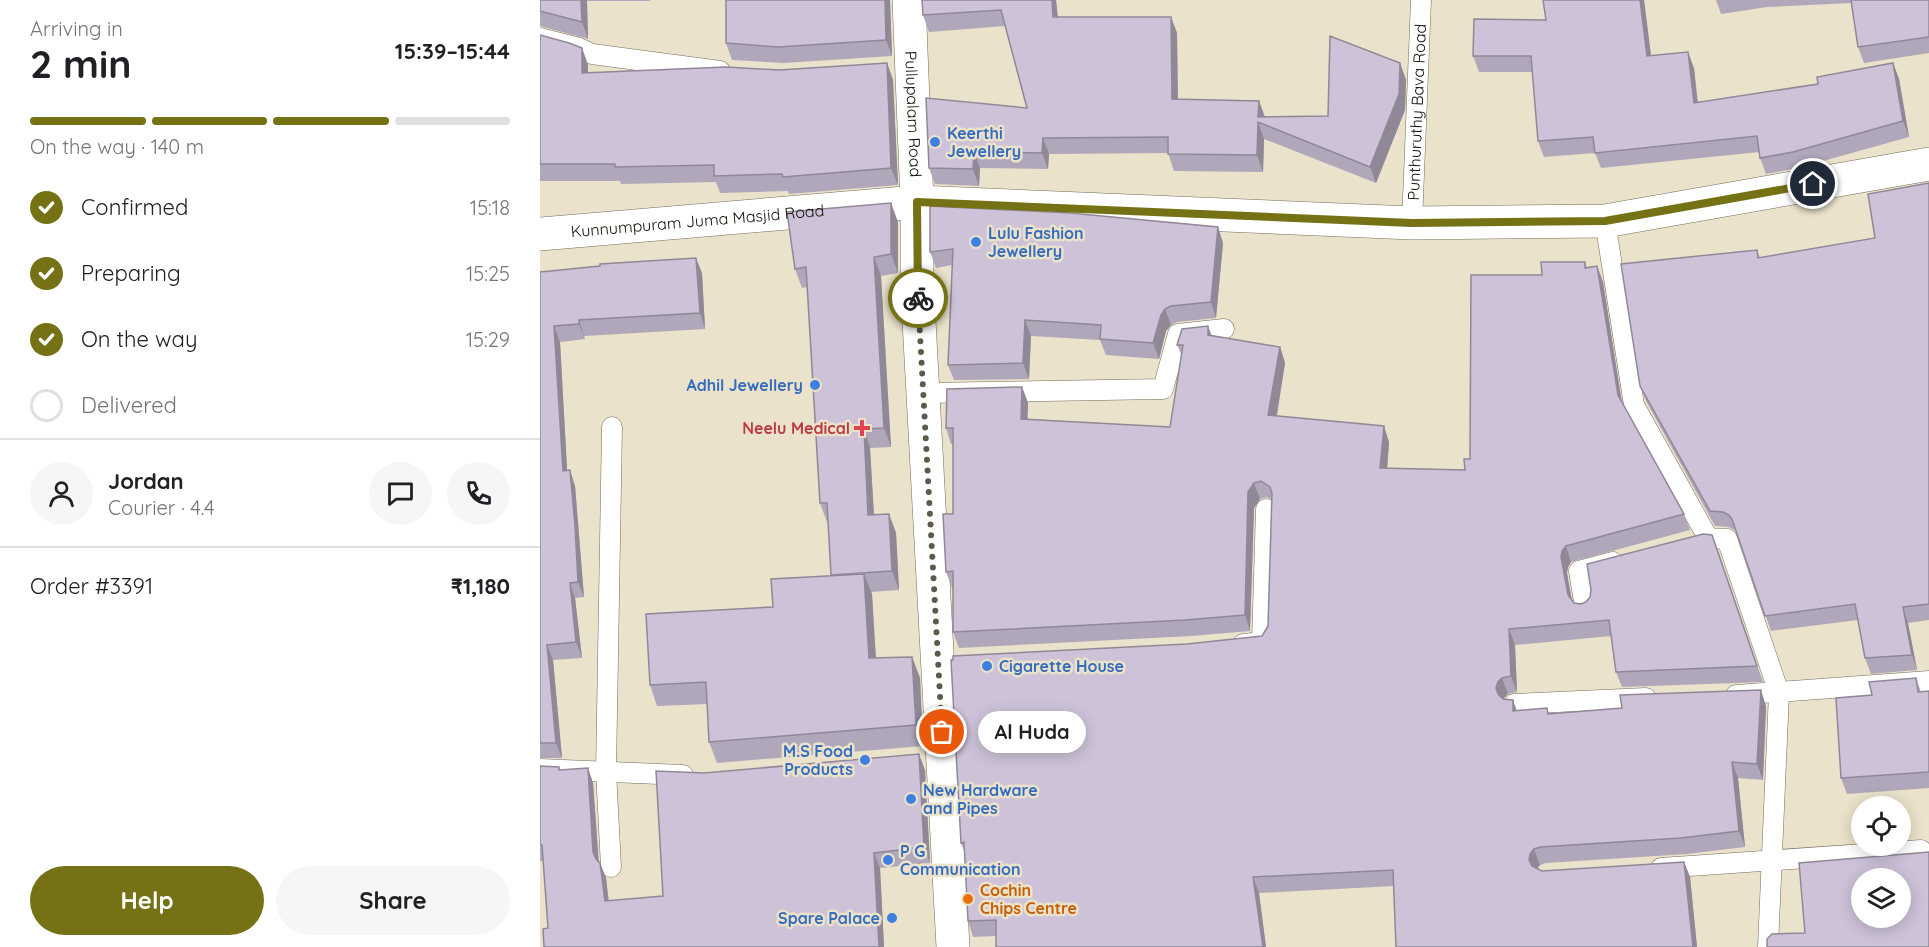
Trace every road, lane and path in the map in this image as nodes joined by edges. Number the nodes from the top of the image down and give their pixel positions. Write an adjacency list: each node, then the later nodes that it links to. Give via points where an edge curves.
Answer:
1 (909, 0): 6 (street, Pullupalam Road, via 900,67)
2 (1421, 0): 8 (lane, Punthuruthy Bava Road)
3 (540, 38): 4 (lane, via 592,54)
4 (737, 72)
5 (1929, 164): 7 (street, Kunnumpuram Juma Masjid Road)
6 (917, 202): 8 (street, Kunnumpuram Juma Masjid Road); 9 (street, Kunnumpuram Juma Masjid Road); 11 (street, Pullupalam Road, via 917,284)
7 (1605, 221): 8 (street, Kunnumpuram Juma Masjid Road); 14 (lane, via 1634,405)
8 (1412, 223)
9 (540, 234)
10 (1224, 329): 11 (lane, via 1178,334 1163,389)
11 (924, 393): 31 (street, Pullupalam Road, via 950,661 931,757)
12 (612, 427): 25 (lane)
13 (1266, 509): 18 (lane, via 1262,642)
14 (1708, 538): 15 (lane); 20 (lane, via 1727,539)
15 (1687, 543)
16 (1633, 557): 17 (lane, via 1579,571)
17 (1585, 608)
18 (1227, 645)
19 (1929, 681): 20 (lane)
20 (1779, 693): 21 (lane); 28 (lane)
21 (1721, 695)
22 (1664, 698): 23 (lane)
23 (1514, 704)
24 (540, 770): 25 (lane)
25 (606, 771): 26 (lane); 29 (lane)
26 (698, 775)
27 (1921, 850): 28 (lane)
28 (1772, 861): 30 (lane); 32 (lane)
29 (611, 867)
30 (1642, 869)
31 (953, 947)
32 (1768, 947)

